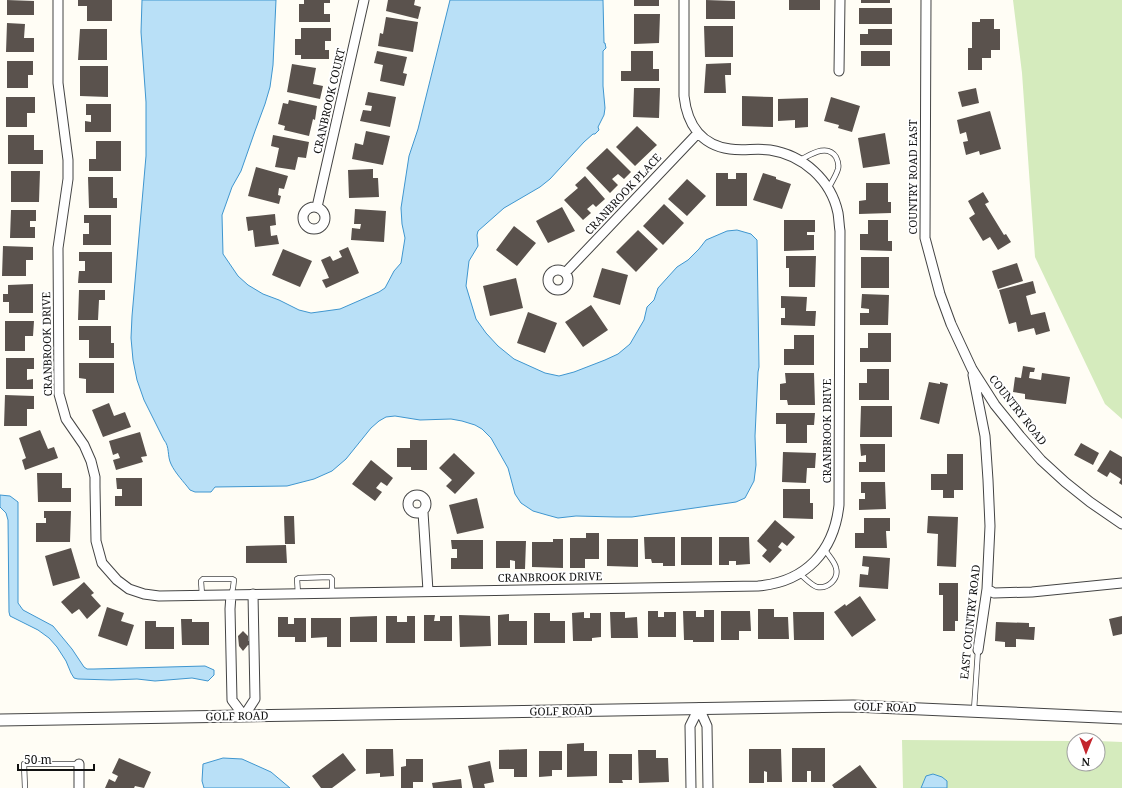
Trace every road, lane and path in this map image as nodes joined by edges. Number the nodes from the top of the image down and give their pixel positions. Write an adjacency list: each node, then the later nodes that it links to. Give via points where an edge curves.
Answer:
1 (58, 0): 23 (street, CRANBROOK DRIVE, via 58,83 68,160 68,179 58,248 60,402 66,419 84,445 91,461 95,477 96,541 99,556 106,569 129,589 144,594)
2 (364, 0): 10 (street, CRANBROOK COURT)
3 (684, 0): 7 (street, CRANBROOK DRIVE, via 684,96 688,116)
4 (840, 0): 6 (street)
5 (926, 0): 12 (street, COUNTRY ROAD EAST, via 925,238 940,294)
6 (839, 71)
7 (698, 132): 8 (street, CRANBROOK DRIVE, via 724,148 773,150); 11 (street, CRANBROOK PLACE)
8 (800, 160): 9 (street, CRANBROOK DRIVE, via 817,174); 9 (lane, via 819,150 833,153 838,161 838,170)
9 (828, 189): 15 (street, CRANBROOK DRIVE, via 836,205 840,231 839,497 836,526)
10 (317, 207)
11 (565, 273)
12 (972, 369): 14 (street, COUNTRY ROAD, via 995,405 1042,460 1090,502); 18 (street, EAST COUNTRY ROAD, via 985,436 990,526)
13 (423, 512): 19 (street)
14 (1122, 524)
15 (825, 550): 16 (street, CRANBROOK DRIVE); 16 (lane, via 835,564 835,579 832,583 817,587)
16 (800, 574): 19 (street, CRANBROOK DRIVE, via 784,581 758,586)
17 (1122, 583): 18 (street, via 1032,592 994,593)
18 (987, 589): 25 (street, EAST COUNTRY ROAD)
19 (428, 591): 20 (street, CRANBROOK DRIVE)
20 (332, 593): 22 (street, CRANBROOK DRIVE); 22 (lane, via 330,577 299,578)
21 (253, 594): 22 (street, CRANBROOK DRIVE); 24 (street, CRANBROOK DRIVE); 28 (street, via 255,699)
22 (298, 594)
23 (202, 595): 24 (street, CRANBROOK DRIVE); 24 (lane, via 203,579 234,580)
24 (231, 595): 28 (street, via 232,700)
25 (978, 650): 27 (lane, EAST COUNTRY ROAD)
26 (699, 708): 27 (street, GOLF ROAD, via 853,706); 28 (street, GOLF ROAD); 34 (street, via 690,726); 35 (street, via 707,726)
27 (974, 711): 29 (street, GOLF ROAD)
28 (244, 716): 30 (street, GOLF ROAD)
29 (1122, 718)
30 (0, 720)
31 (79, 764): 32 (lane, via 24,764); 33 (street)
32 (25, 788)
33 (79, 788)
34 (691, 788)
35 (708, 788)

